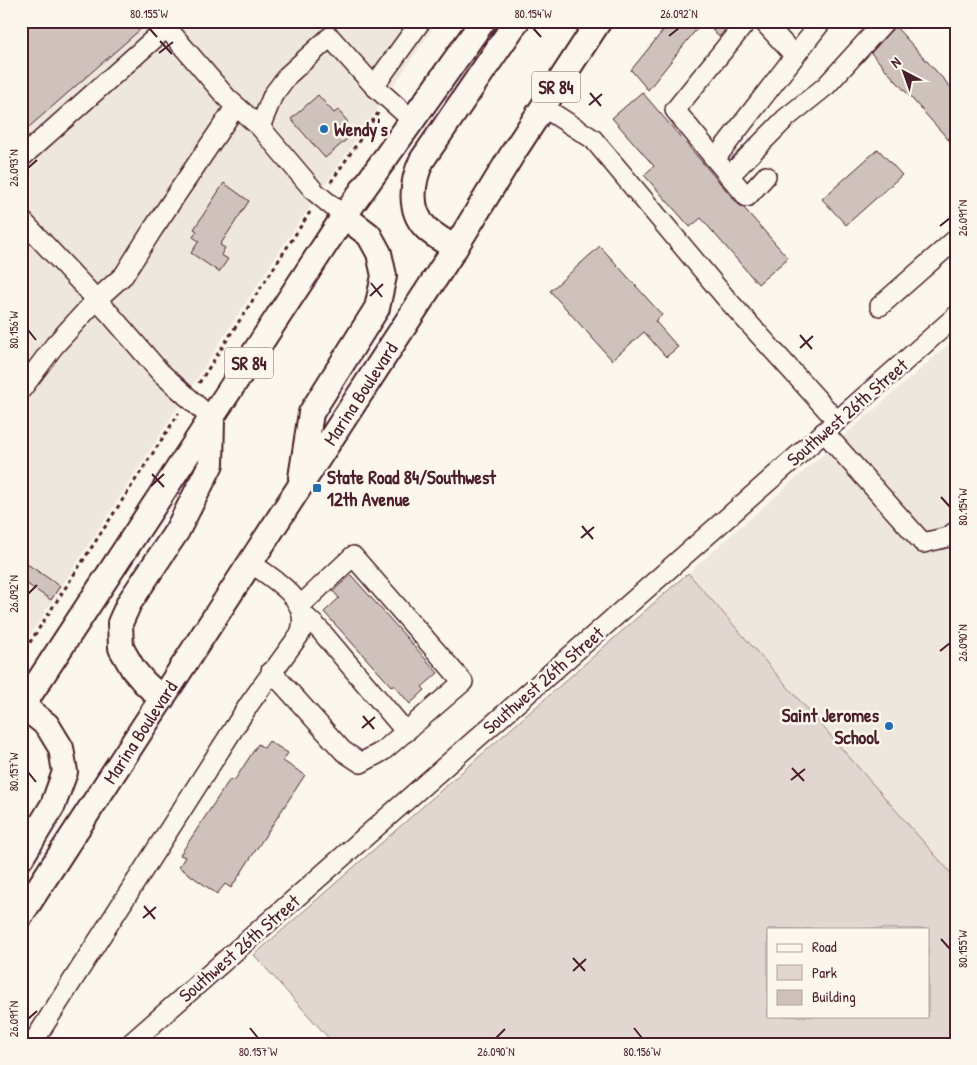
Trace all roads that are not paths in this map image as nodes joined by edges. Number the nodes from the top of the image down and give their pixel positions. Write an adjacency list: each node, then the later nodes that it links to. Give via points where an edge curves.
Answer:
1 (421, 21): 11 (street)
2 (483, 21): 14 (main road, SR 84)
3 (517, 21): 23 (main road, via 417,171 414,193 419,219 431,232)
4 (599, 21): 13 (main road, Marina Boulevard / SR 84)
5 (747, 21): 17 (street, via 675,110)
6 (763, 21): 10 (street)
7 (822, 21): 10 (street)
8 (884, 21): 18 (street, via 826,86 786,118)
9 (171, 24): 12 (street); 16 (street)
10 (795, 56): 17 (street)
11 (374, 86): 14 (street); 15 (street, via 330,37 288,75 273,95)
12 (236, 106): 15 (street); 24 (street, via 124,274)
13 (543, 107): 23 (main road, Marina Boulevard / SR 84); 29 (street, via 593,139)
14 (412, 120): 20 (main road, SR 84)
15 (260, 127): 20 (street, via 321,197)
16 (21, 158)
17 (715, 159): 18 (street)
18 (729, 176): 19 (street, via 746,196)
19 (766, 176)
20 (344, 216): 28 (main road, SR 84); 30 (main road, via 369,236 379,252 384,276 378,308 311,413)
21 (21, 218): 24 (street)
22 (956, 239): 25 (street)
23 (455, 248): 30 (main road, Marina Boulevard / SR 84)
24 (96, 300): 27 (street, via 54,346); 28 (street, via 160,372)
25 (880, 306)
26 (956, 316): 29 (street, Southwest 26th Street)
27 (21, 390)
28 (212, 420): 35 (main road, via 211,464 176,531 129,603 120,624 121,648 134,670); 36 (main road, SR 84)
29 (830, 427): 31 (street, via 923,543 948,537); 40 (street, Southwest 26th Street)
30 (299, 488): 32 (main road, Marina Boulevard / SR 84)
31 (956, 531)
32 (251, 563): 33 (street, via 291,593); 35 (main road, Marina Boulevard / SR 84)
33 (301, 610): 34 (street, via 303,625 300,634); 37 (street); 37 (street, via 353,556 463,682)
34 (271, 672): 37 (street, via 343,751 361,763 383,751); 41 (street)
35 (162, 698): 39 (main road, Marina Boulevard / SR 84)
36 (22, 707): 38 (main road, via 47,725 61,748 65,772 53,805)
37 (406, 732)
38 (21, 858)
39 (21, 915)
40 (136, 1042)
41 (32, 1044)

